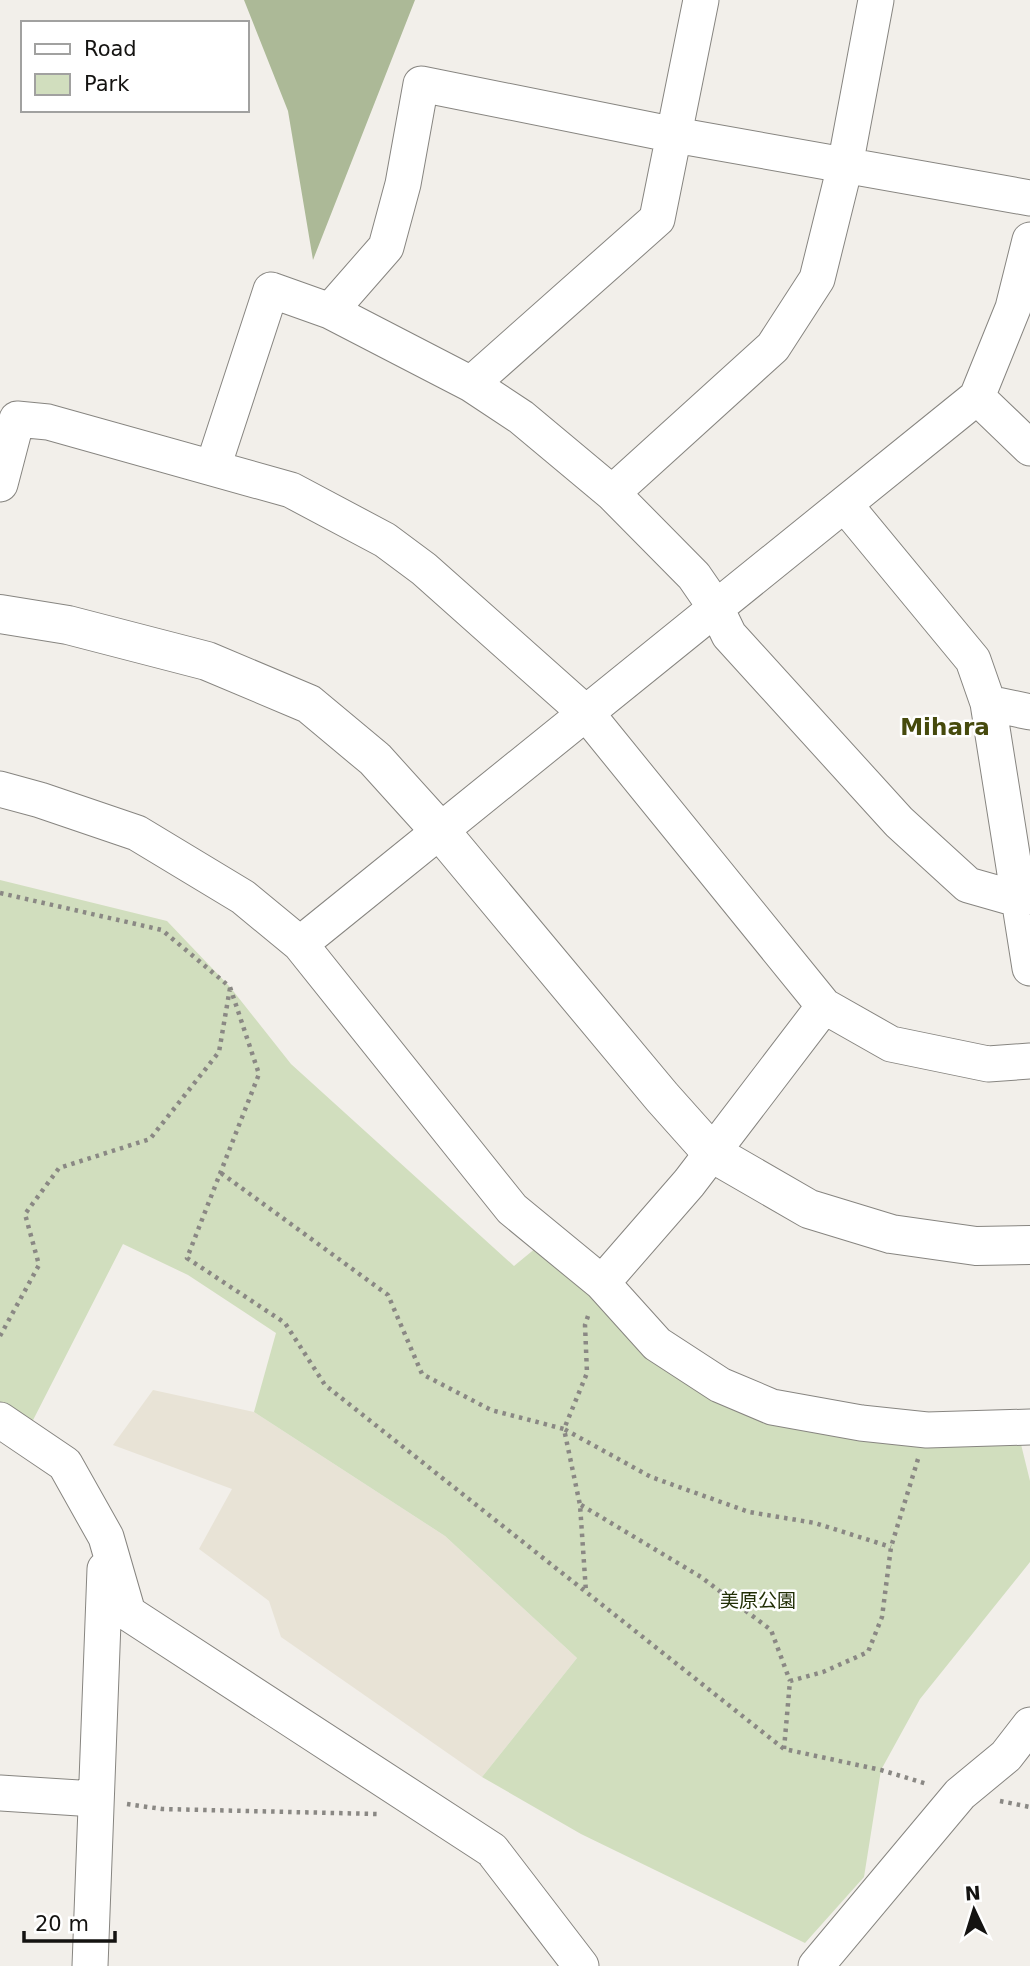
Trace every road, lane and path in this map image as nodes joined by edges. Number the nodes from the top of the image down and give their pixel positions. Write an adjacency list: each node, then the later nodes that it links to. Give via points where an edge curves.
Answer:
1 (701, 0): 3 (street)
2 (876, 0): 4 (street)
3 (675, 135): 4 (street); 7 (street, via 421,84 386,247); 9 (street, via 657,219)
4 (845, 166): 5 (street); 14 (street, via 817,279 772,347)
5 (1030, 198)
6 (1030, 240): 8 (street)
7 (330, 311): 9 (street); 12 (street, via 271,290)
8 (1022, 312): 10 (street)
9 (471, 384): 14 (street, via 522,417)
10 (977, 397): 11 (street); 15 (street)
11 (1030, 448)
12 (213, 467): 13 (street, via 48,422 17,419); 20 (street, via 291,490 385,540)
13 (0, 484)
14 (612, 493): 16 (street, via 694,576)
15 (845, 505): 16 (street); 18 (street, via 973,660)
16 (716, 608): 20 (street); 24 (street, via 730,635 899,822 968,885)
17 (0, 614): 22 (street, via 68,625 207,661 309,704 375,759)
18 (988, 703): 19 (street); 24 (street)
19 (1030, 712)
20 (587, 713): 22 (street); 28 (street)
21 (0, 789): 25 (street, via 137,833 243,897)
22 (441, 832): 25 (street); 30 (street)
23 (0, 892): 27 (path, via 162,930)
24 (1024, 898): 26 (street)
25 (300, 944): 33 (street, via 512,1209)
26 (1030, 968)
27 (230, 987): 31 (path, via 259,1073); 34 (path, via 219,1052 150,1139 59,1168 25,1214 39,1265)
28 (824, 1006): 29 (street, via 891,1044 988,1064); 30 (street)
29 (1030, 1061)
30 (712, 1153): 32 (street, via 809,1209 891,1234 976,1246); 33 (street)
31 (221, 1173): 37 (path, via 388,1295 422,1374 491,1410); 42 (path, via 187,1258 285,1323 325,1385)
32 (1030, 1245)
33 (602, 1283): 37 (path, via 585,1325 587,1373); 38 (street, via 657,1344 720,1385 772,1407)
34 (0, 1336)
35 (0, 1420): 40 (street, via 65,1465)
36 (1030, 1427): 38 (street)
37 (564, 1429): 39 (path); 41 (path, via 651,1477 749,1512 815,1523)
38 (927, 1430): 41 (path)
39 (580, 1505): 42 (path); 43 (path, via 701,1577 771,1630)
40 (106, 1537): 49 (street, via 128,1613); 50 (street)
41 (891, 1547): 43 (path, via 882,1617 868,1652)
42 (586, 1592): 45 (path)
43 (790, 1681): 45 (path)
44 (1030, 1725): 46 (street)
45 (784, 1749): 48 (path, via 881,1770)
46 (1018, 1765): 48 (street)
47 (0, 1793): 50 (street)
48 (960, 1794): 53 (street)
49 (407, 1796): 50 (path, via 391,1815 162,1809); 52 (street, via 492,1850)
50 (95, 1799): 51 (street)
51 (90, 1966)
52 (581, 1966)
53 (816, 1966)

